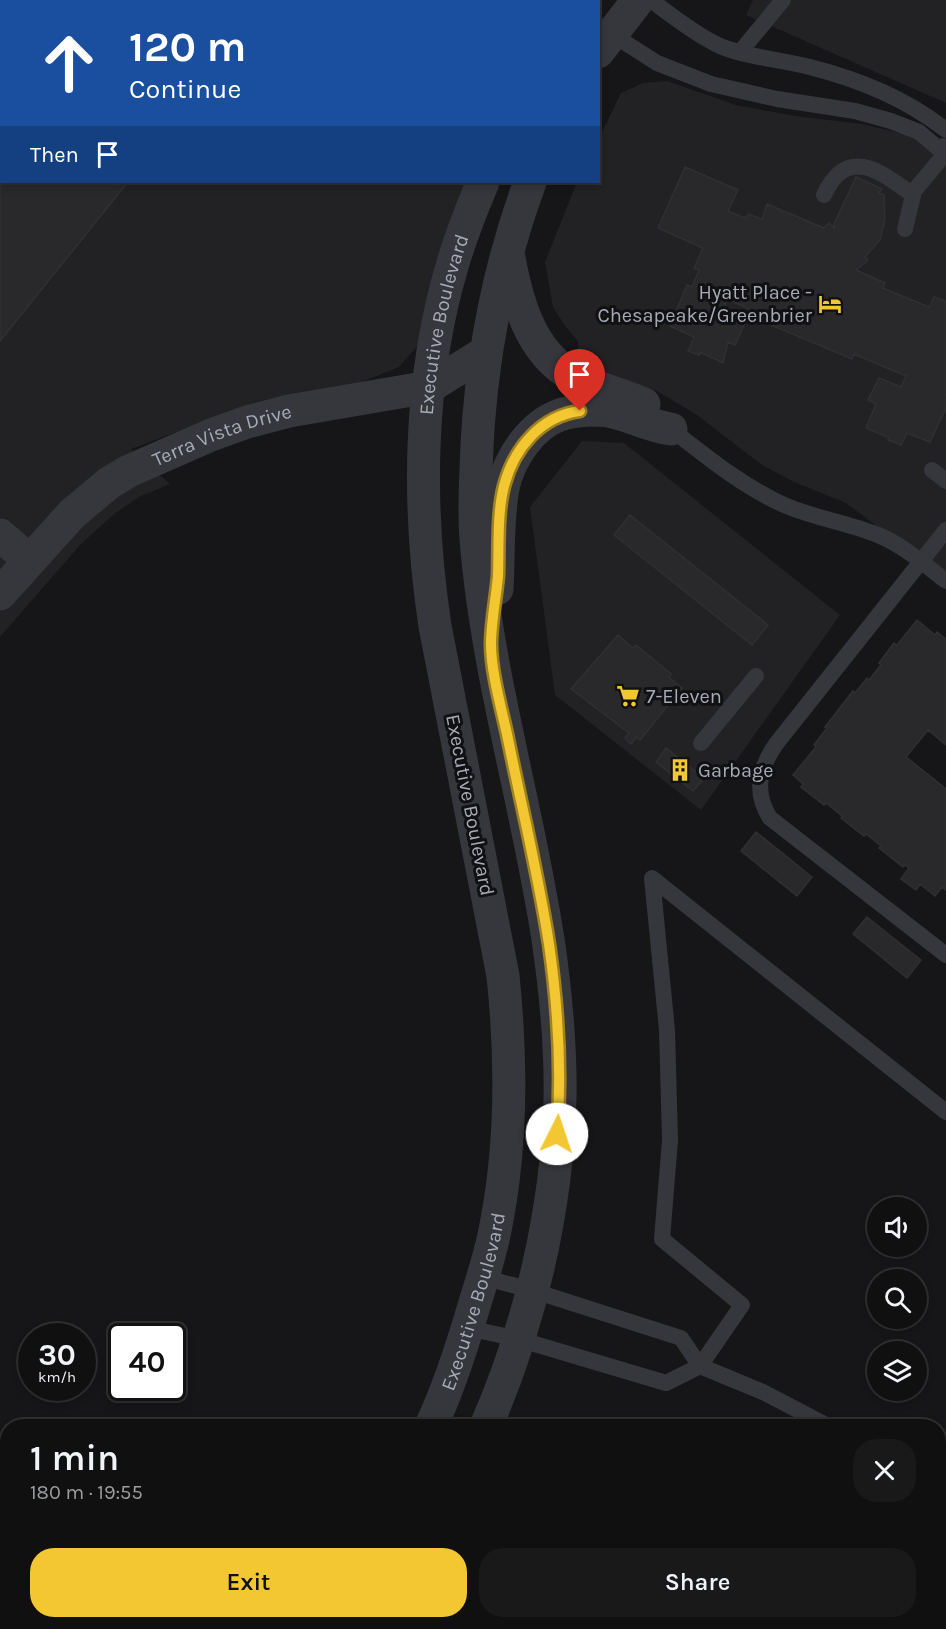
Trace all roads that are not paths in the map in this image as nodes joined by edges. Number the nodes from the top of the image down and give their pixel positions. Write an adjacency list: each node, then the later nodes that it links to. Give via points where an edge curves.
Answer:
1 (638, 0): 4 (street)
2 (651, 0): 5 (lane, via 719,45)
3 (783, 0): 5 (lane)
4 (603, 38): 7 (lane, via 711,84 855,111 899,124 919,132)
5 (740, 52): 6 (lane, via 808,66 881,89)
6 (941, 126): 7 (lane)
7 (946, 154): 11 (lane)
8 (483, 183): 15 (street, Executive Boulevard, via 453,263)
9 (530, 183): 13 (street)
10 (824, 195): 11 (lane, via 831,180 852,166 887,175)
11 (913, 195): 12 (lane)
12 (905, 229)
13 (508, 249): 14 (street); 16 (street, via 523,315 541,347 565,372 650,407)
14 (486, 352): 15 (street, Terra Vista Drive); 25 (street, via 477,435 475,535)
15 (429, 387): 21 (street, Terra Vista Drive, via 247,422 148,462 91,496); 30 (street, Executive Boulevard, via 424,456 427,574 503,976 508,1028 502,1184)
16 (671, 429): 22 (lane, via 753,490 807,514 878,534); 25 (street, via 602,410 567,412 552,418 531,435 513,461 504,487)
17 (932, 470): 18 (lane)
18 (946, 481)
19 (946, 530): 22 (lane)
20 (0, 534): 21 (street)
21 (29, 560): 24 (street, Terra Vista Drive)
22 (921, 561): 23 (lane); 28 (lane, via 767,757 761,770 760,795 770,818)
23 (946, 582)
24 (0, 594)
25 (491, 644): 31 (street, via 549,945 559,1048 560,1100 550,1204)
26 (756, 676): 27 (lane)
27 (702, 743)
28 (946, 955)
29 (946, 1112): 34 (lane, via 652,878 667,1030 670,1140 662,1239 742,1305)
30 (482, 1278): 31 (lane); 32 (street, Executive Boulevard)
31 (531, 1290): 33 (street); 34 (lane, via 681,1338)
32 (468, 1328): 33 (lane); 35 (street, Executive Boulevard)
33 (518, 1339): 34 (lane, via 666,1383); 36 (street)
34 (700, 1366): 37 (lane)
35 (434, 1419)
36 (489, 1419)
37 (815, 1419)

